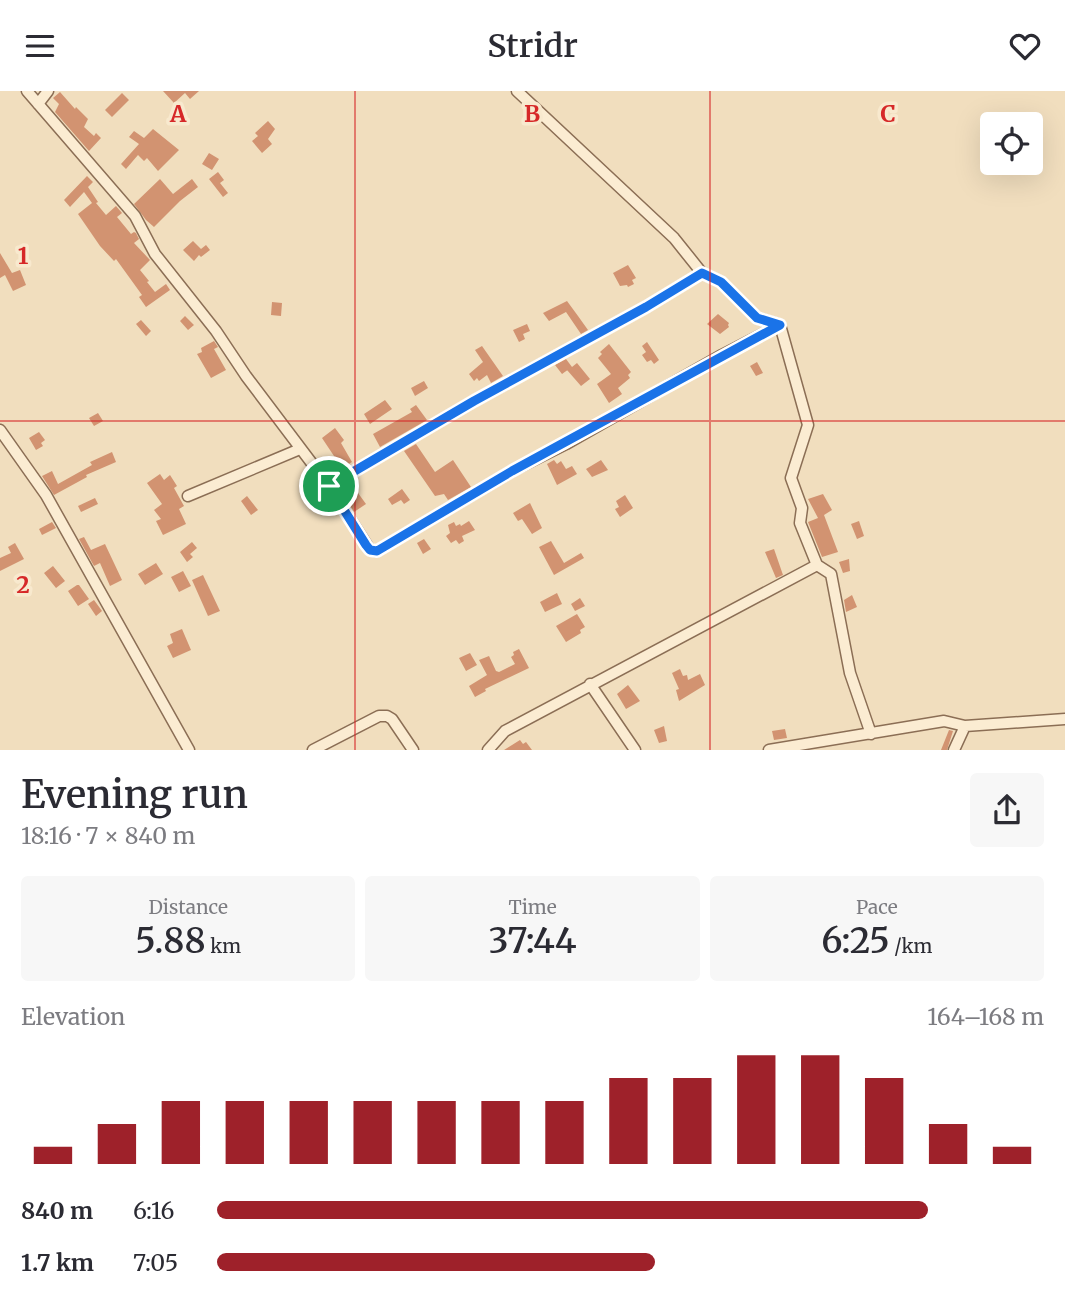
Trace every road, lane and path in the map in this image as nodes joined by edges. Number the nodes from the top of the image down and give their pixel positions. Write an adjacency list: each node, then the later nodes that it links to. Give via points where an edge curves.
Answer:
1 (27, 91): 4 (street)
2 (48, 91): 4 (street)
3 (517, 91): 5 (street, via 674,238)
4 (38, 104): 8 (street, via 135,216 155,254)
5 (702, 273): 6 (street, via 721,282 757,318); 9 (street)
6 (780, 325): 9 (street, via 512,471 377,551 366,545); 11 (street, via 808,425 792,478 802,508 800,523)
7 (0, 430): 16 (street, via 46,495)
8 (300, 449): 9 (street); 10 (street)
9 (329, 486)
10 (188, 496)
11 (817, 565): 12 (street); 15 (street, via 831,574 850,673)
12 (590, 684): 19 (street, via 505,731); 20 (street)
13 (1065, 719): 14 (street)
14 (965, 726): 15 (street, via 944,721); 22 (street)
15 (871, 734): 21 (street)
16 (189, 750)
17 (313, 750): 18 (street, via 379,716 391,719)
18 (413, 750)
19 (488, 750)
20 (635, 750)
21 (769, 750)
22 (954, 750)

